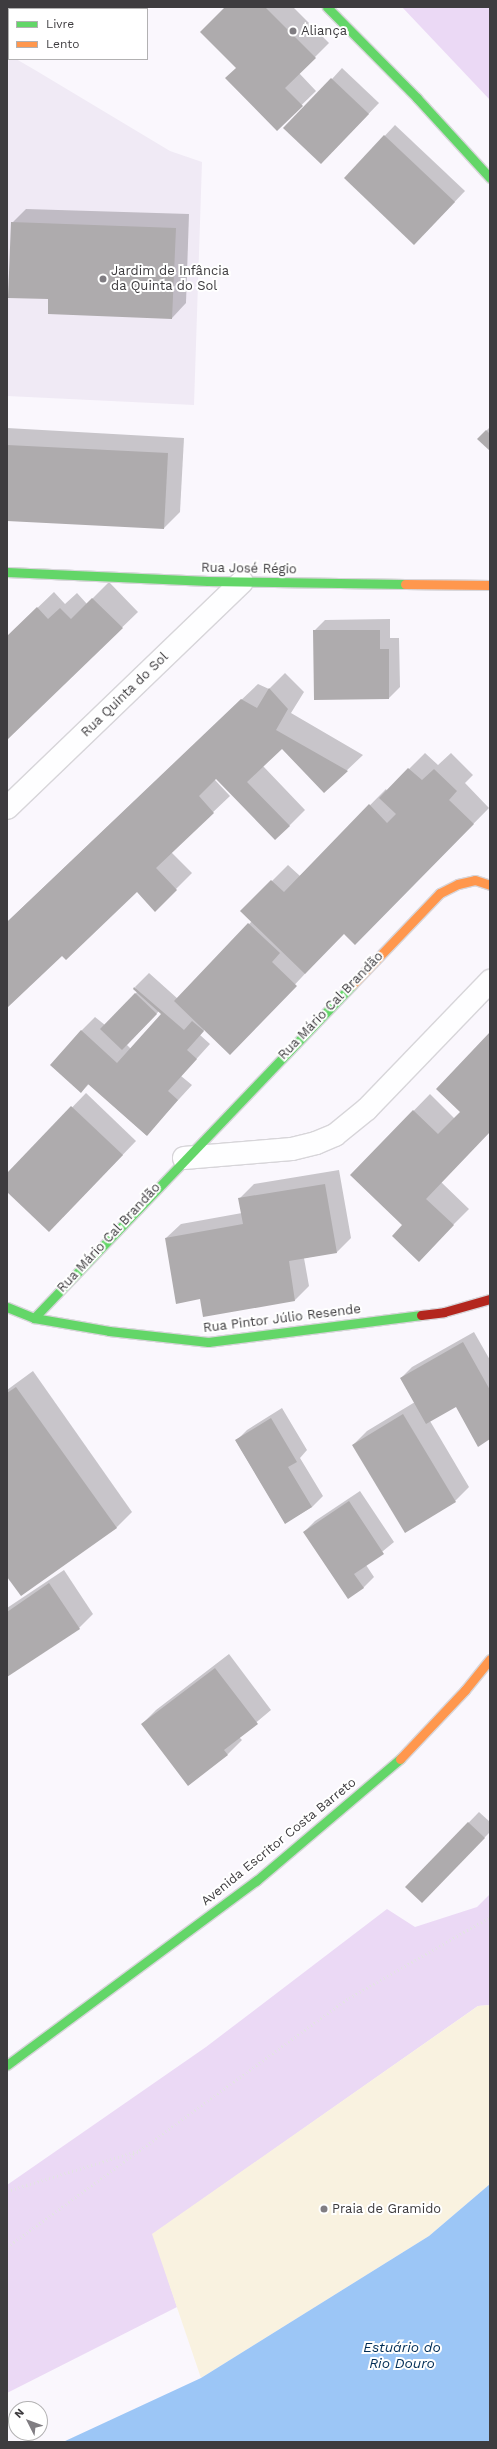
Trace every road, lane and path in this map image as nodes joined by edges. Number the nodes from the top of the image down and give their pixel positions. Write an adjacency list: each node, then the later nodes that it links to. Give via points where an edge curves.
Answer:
1 (328, 7): 2 (street, via 417,98)
2 (490, 178)
3 (7, 572): 4 (street, Rua José Régio)
4 (242, 582): 5 (street, Rua José Régio); 6 (street, Rua Quinta do Sol)
5 (490, 585)
6 (7, 808)
7 (490, 885): 9 (street, Rua Mário Cal Brandão, via 475,880 458,884 440,893)
8 (490, 981): 9 (street, via 367,1108 335,1135 316,1144 292,1149)
9 (184, 1158): 12 (street, Rua Mário Cal Brandão)
10 (490, 1299): 12 (street, Rua Pintor Júlio Resende, via 444,1312 208,1342 109,1331)
11 (7, 1307): 12 (street, Rua Pintor Júlio Resende)
12 (34, 1318)
13 (490, 1659): 15 (street, Avenida Escritor Costa Barreto, via 402,1758 256,1881)
14 (490, 1917): 16 (path, via 349,1998)
15 (7, 2065)
16 (144, 2149): 17 (path); 18 (path)
17 (7, 2191)
18 (7, 2247)

